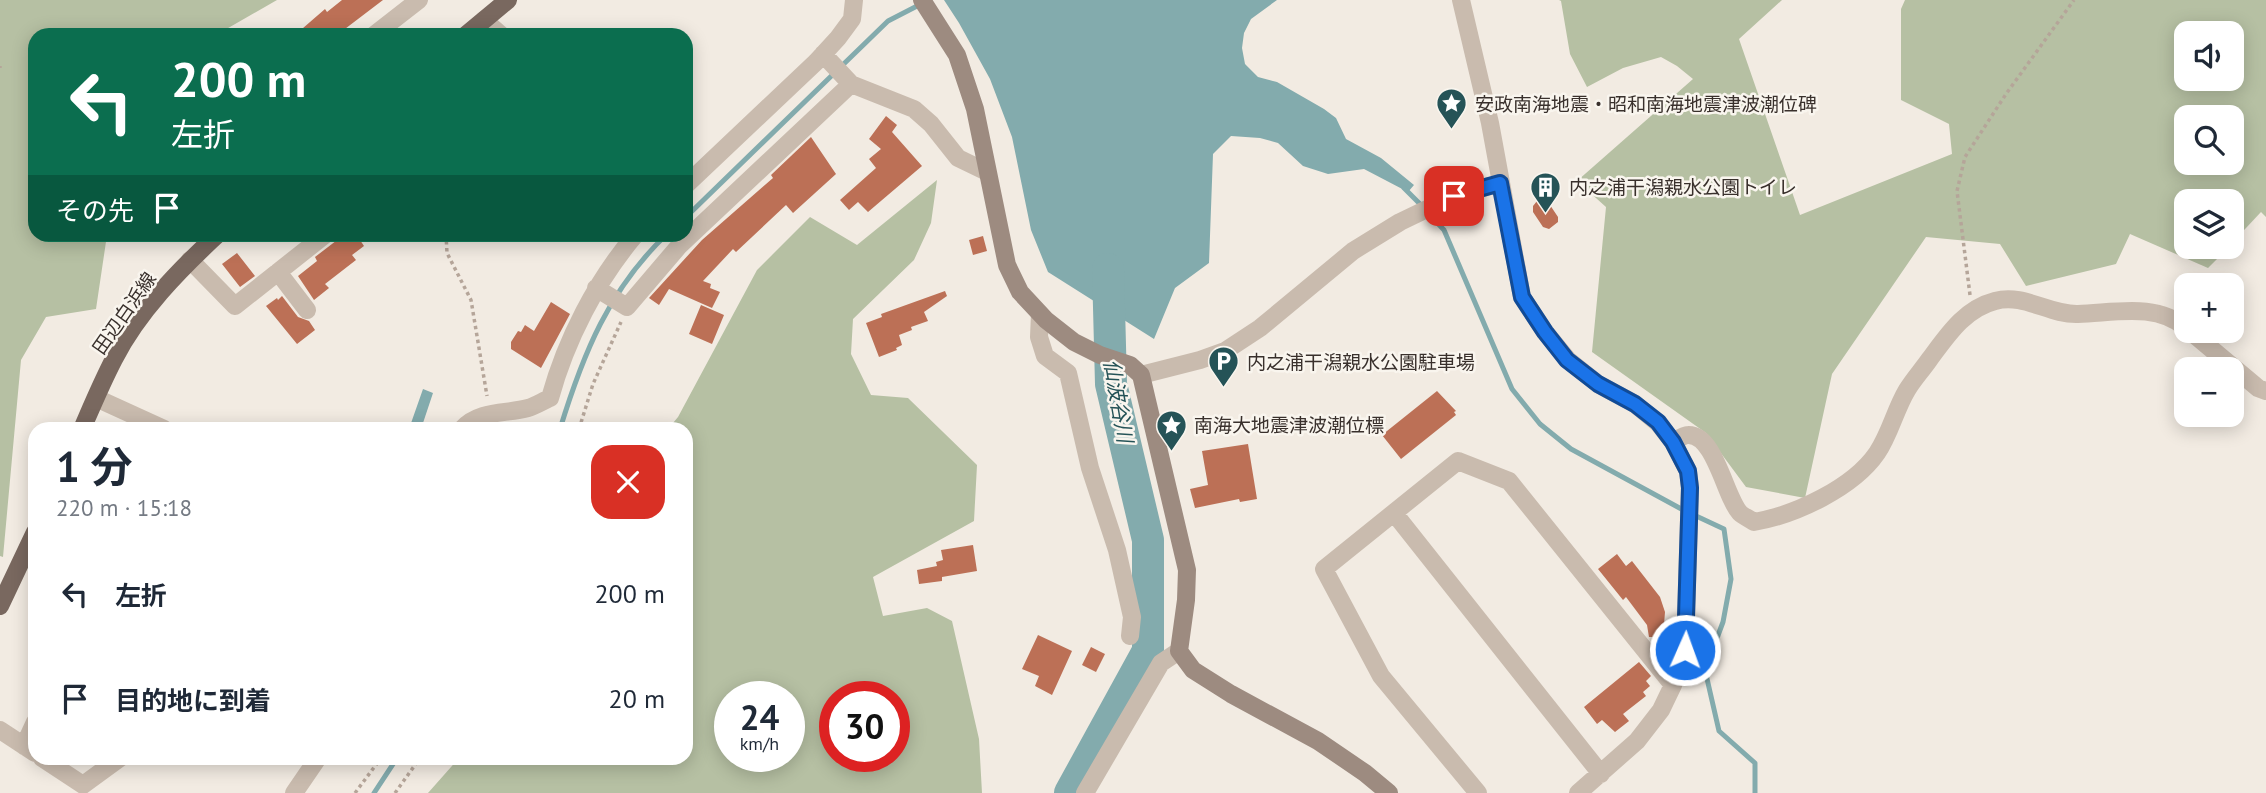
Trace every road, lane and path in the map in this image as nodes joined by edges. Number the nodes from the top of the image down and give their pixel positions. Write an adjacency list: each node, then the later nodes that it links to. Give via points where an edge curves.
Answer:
1 (419, 0): 8 (street)
2 (508, 0): 7 (main road)
3 (854, 0): 11 (street, via 852,19)
4 (922, 0): 13 (street, via 957,55 975,109)
5 (1461, 0): 15 (street)
6 (2074, 0): 27 (path, via 1965,158 1958,191)
7 (484, 20): 9 (main road); 10 (street)
8 (383, 28)
9 (475, 28)
10 (493, 28)
11 (826, 58): 12 (street); 14 (street)
12 (848, 81): 13 (street, via 914,109 958,158); 16 (street)
13 (987, 172): 28 (street, via 1007,265 1020,292)
14 (693, 179)
15 (1500, 183): 31 (street, via 1400,222 1353,251 1224,351 1200,360); 39 (street, via 1522,297 1545,332 1567,360 1635,404 1658,422)
16 (693, 232)
17 (209, 242): 22 (main road, 田辺白浜線)
18 (316, 242): 23 (street)
19 (446, 242): 34 (path, via 447,253 471,300)
20 (631, 242): 24 (street)
21 (683, 242): 25 (street)
22 (190, 260): 23 (street, via 235,306); 33 (main road, 田辺白浜線, via 144,314 115,357)
23 (278, 272): 26 (street)
24 (600, 291): 25 (street); 34 (street, via 558,367 550,398 530,407)
25 (624, 305): 38 (path)
26 (307, 310)
27 (1972, 311): 29 (street, via 2012,298 2073,314 2149,311); 39 (street, via 1956,324 1907,389 1877,453 1852,480 1779,518 1754,522 1740,513 1705,445 1687,435)
28 (1043, 317): 31 (street, via 1074,342); 43 (street, via 1039,337 1045,356 1068,373 1090,468 1117,550 1132,617)
29 (2174, 320)
30 (2205, 343): 32 (street)
31 (1135, 370): 44 (street, via 1187,570)
32 (2266, 391)
33 (96, 398): 35 (main road, 田辺白浜線); 36 (street)
34 (490, 414): 37 (street)
35 (85, 422)
36 (149, 422)
37 (470, 422)
38 (581, 422)
39 (1673, 442): 45 (street, via 1688,471 1690,488 1685,650)
40 (1394, 513): 45 (street, via 1458,461 1509,481); 53 (street); 59 (street, via 1324,569 1381,676)
41 (28, 547): 42 (main road)
42 (0, 606)
43 (1130, 636)
44 (1179, 651): 57 (street, via 1161,663); 58 (street, via 1194,670 1318,741)
45 (1673, 685): 53 (street, via 1637,741)
46 (0, 730): 47 (street)
47 (28, 749)
48 (53, 765): 49 (street, via 83,785)
49 (110, 765)
50 (313, 765): 54 (street)
51 (376, 765): 55 (path)
52 (415, 765): 56 (path)
53 (1601, 774): 60 (street)
54 (294, 793)
55 (355, 793)
56 (395, 793)
57 (1085, 793)
58 (1389, 793)
59 (1478, 793)
60 (1578, 793)

